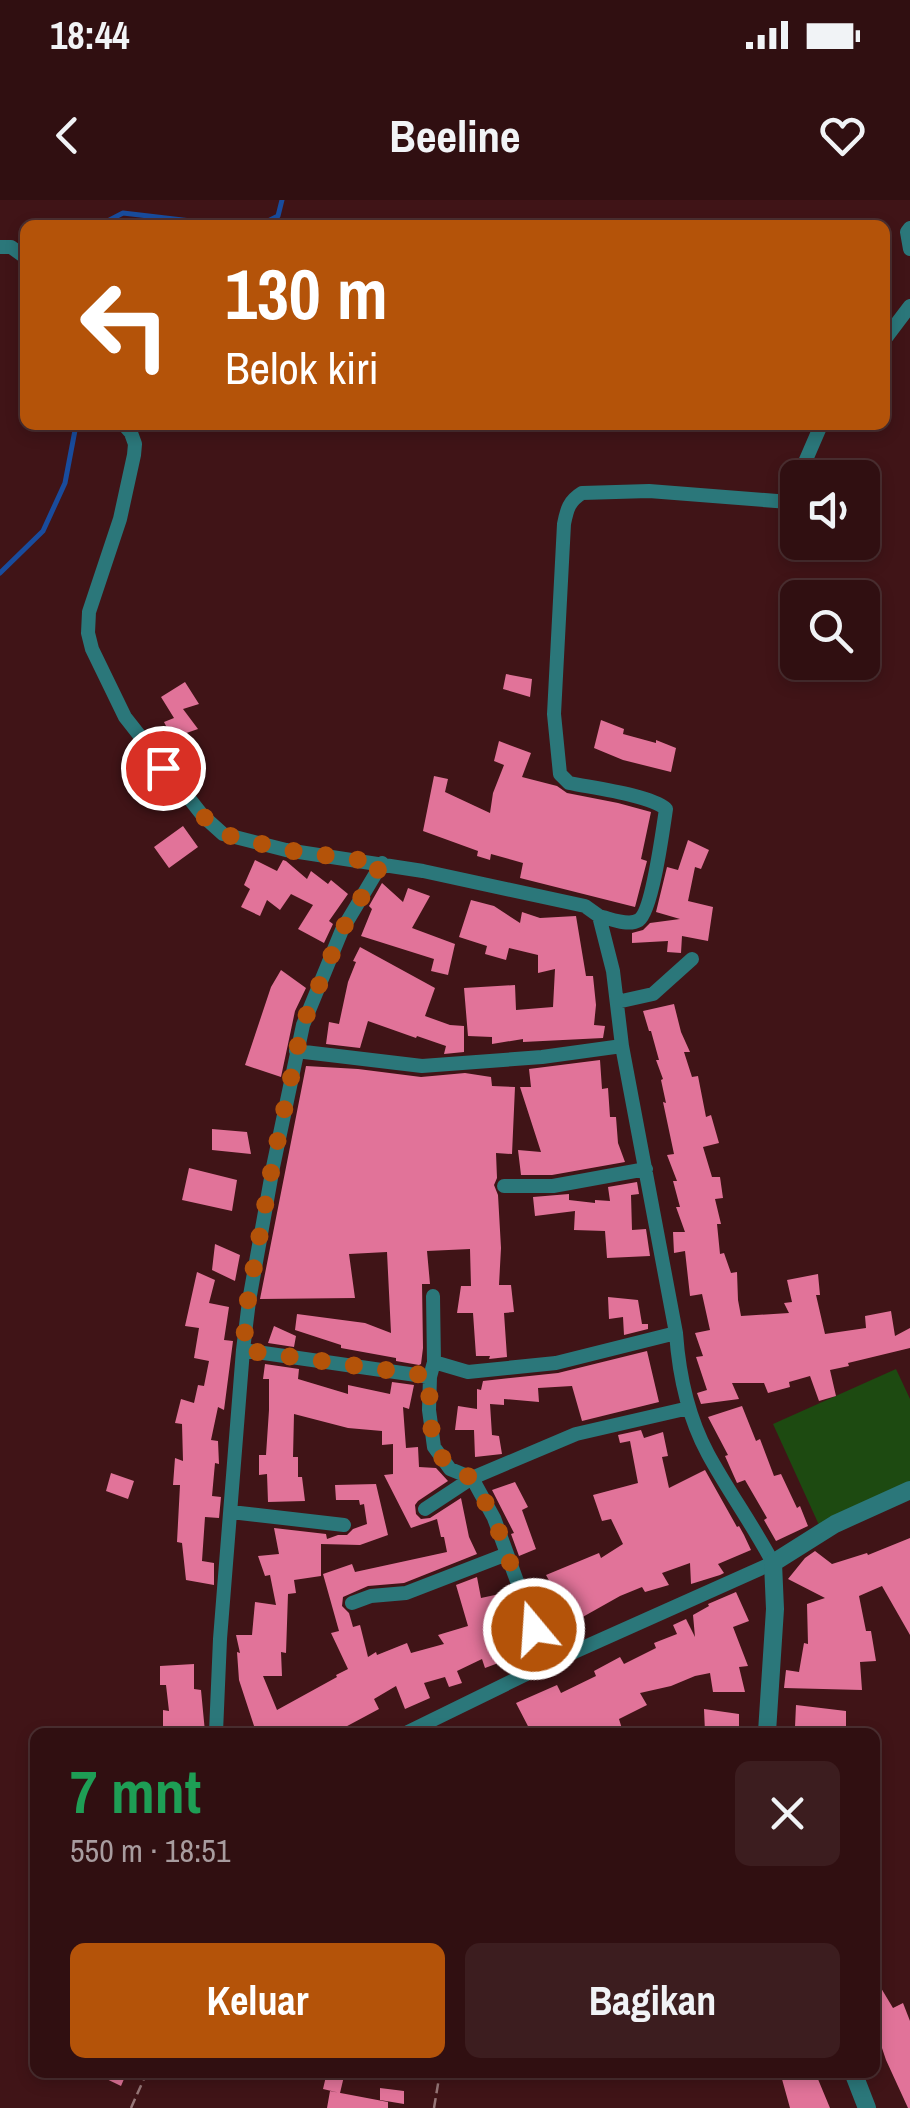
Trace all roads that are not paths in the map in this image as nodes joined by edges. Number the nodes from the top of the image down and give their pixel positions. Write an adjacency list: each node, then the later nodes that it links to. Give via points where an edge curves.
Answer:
1 (910, 228): 2 (street)
2 (910, 249)
3 (910, 306): 4 (street)
4 (890, 333)
5 (128, 430): 9 (street, via 135,444 131,472 88,633 125,718 223,834)
6 (819, 430): 7 (street)
7 (806, 460)
8 (780, 501): 10 (street, via 649,491 582,493 568,506 554,714 560,774 569,783 666,810 645,913 630,923)
9 (382, 863): 10 (street, via 586,906); 14 (street, via 342,930)
10 (598, 916): 12 (street)
11 (692, 960): 12 (street, via 653,994)
12 (618, 1002): 13 (street)
13 (622, 1046): 14 (street, via 422,1066); 15 (street)
14 (296, 1051): 19 (street)
15 (646, 1168): 16 (street, via 553,1186); 18 (street)
16 (504, 1186)
17 (433, 1296): 20 (street)
18 (676, 1333): 20 (street, via 556,1363); 21 (street)
19 (243, 1350): 20 (street); 25 (street)
20 (432, 1370): 22 (street, via 434,1447 450,1468)
21 (689, 1408): 22 (street, via 576,1434); 28 (street, via 707,1452)
22 (472, 1478): 24 (street); 27 (street)
23 (910, 1490): 28 (street, via 835,1524)
24 (425, 1509)
25 (231, 1512): 26 (street); 31 (street)
26 (344, 1525)
27 (507, 1554): 29 (street, via 406,1593); 30 (street)
28 (773, 1563): 30 (street); 33 (street)
29 (352, 1603)
30 (547, 1664): 32 (street)
31 (216, 1728)
32 (416, 1728)
33 (767, 1728)
34 (855, 2078): 35 (street)
35 (867, 2108)

